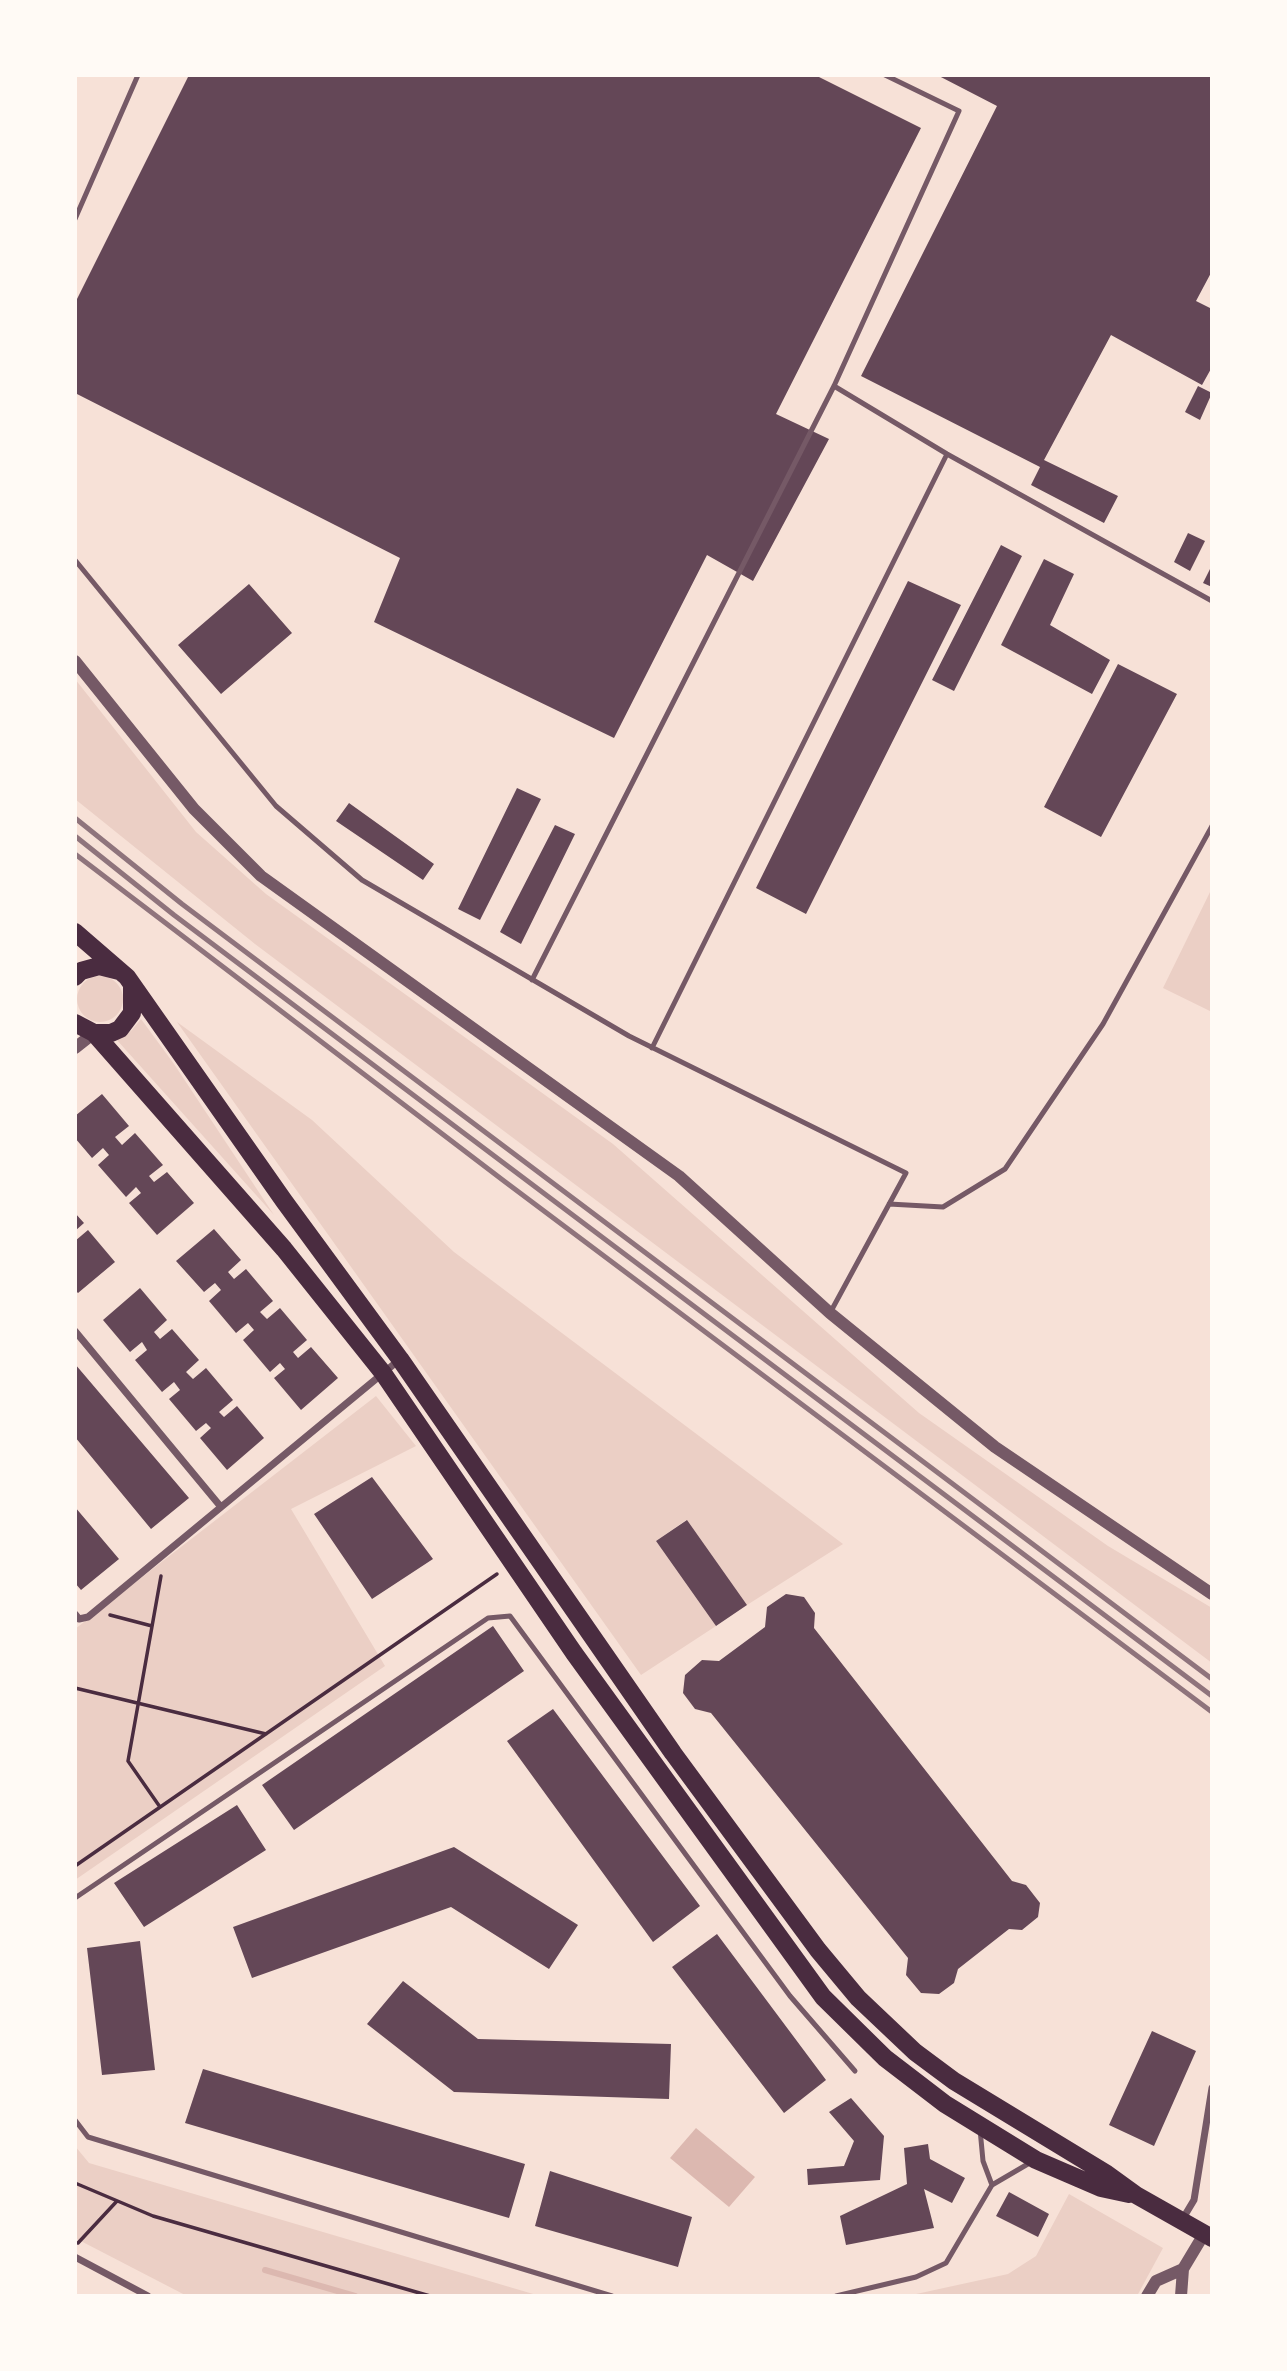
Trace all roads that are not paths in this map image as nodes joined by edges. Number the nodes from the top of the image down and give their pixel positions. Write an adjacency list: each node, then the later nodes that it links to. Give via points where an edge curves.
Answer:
1 (138, 75): 3 (lane)
2 (885, 75): 4 (lane, via 959,111)
3 (75, 219)
4 (834, 386): 5 (lane); 12 (lane)
5 (947, 454): 7 (lane); 17 (lane)
6 (75, 560): 12 (lane, via 276,806 362,880)
7 (1212, 601)
8 (75, 661): 19 (street, via 194,809 261,876 678,1176)
9 (1212, 826): 18 (lane, via 1103,1024 1005,1168 943,1207)
10 (75, 932): 13 (main road)
11 (75, 976): 13 (main road, via 99,966 117,970)
12 (532, 980): 17 (lane)
13 (130, 981): 15 (main road, via 133,1006 127,1022 111,1033); 21 (main road)
14 (75, 1023): 15 (main road)
15 (94, 1033): 16 (street); 22 (main road, via 284,1249)
16 (75, 1048)
17 (652, 1048): 18 (lane, via 906,1173)
18 (889, 1204): 19 (lane)
19 (830, 1313): 24 (street, via 995,1447)
20 (75, 1331): 23 (street)
21 (400, 1359): 22 (street); 33 (main road, via 673,1754 858,1998 915,2052 954,2081)
22 (383, 1373): 23 (street); 30 (main road, via 823,1997 894,2065)
23 (221, 1507): 25 (street, via 88,1617)
24 (1212, 1594)
25 (77, 1616)
26 (75, 1898): 27 (lane, via 488,1618 510,1616 790,1996)
27 (855, 2071)
28 (1212, 2088): 34 (street, via 1194,2200)
29 (75, 2120): 39 (lane, via 88,2137)
30 (981, 2126): 31 (main road); 32 (lane, via 983,2161)
31 (1036, 2160): 32 (lane); 33 (main road, via 1101,2188)
32 (992, 2185): 40 (lane, via 946,2263 916,2277)
33 (1136, 2195): 34 (main road)
34 (1181, 2221): 35 (main road)
35 (1208, 2236): 37 (street)
36 (75, 2257): 38 (street)
37 (1183, 2269): 41 (street, via 1156,2281); 42 (street)
38 (148, 2296)
39 (612, 2296)
40 (836, 2296)
41 (1147, 2296)
42 (1181, 2296)

